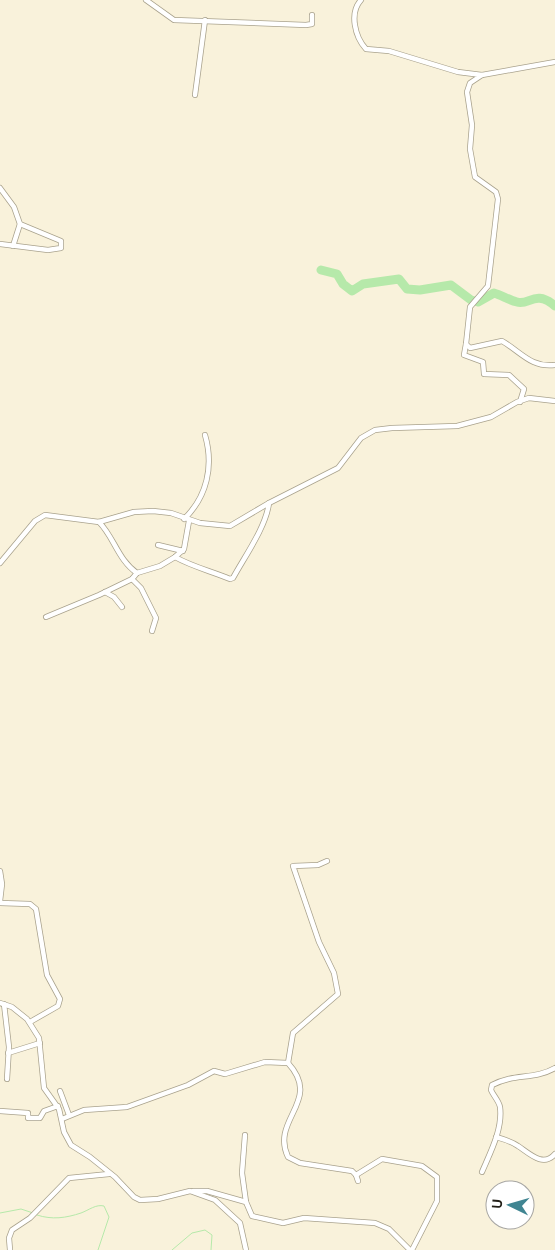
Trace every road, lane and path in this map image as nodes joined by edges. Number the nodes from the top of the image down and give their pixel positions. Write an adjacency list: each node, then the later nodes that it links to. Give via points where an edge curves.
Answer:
1 (146, 0): 4 (street, via 171,19)
2 (361, 0): 6 (street, via 355,9 355,24 361,44 366,49 389,51 458,72)
3 (312, 15): 4 (street, via 312,24 306,25)
4 (205, 20): 7 (street)
5 (555, 62): 6 (street)
6 (482, 75): 12 (street, via 470,83 467,92 472,125 470,149 475,177 496,192 498,199 488,286 470,307)
7 (195, 95)
8 (0, 188): 9 (street, via 14,207)
9 (20, 224): 11 (street); 11 (street, via 58,238 61,248 48,250)
10 (0, 244): 11 (street)
11 (13, 246)
12 (466, 344): 13 (street, via 470,348 502,341 532,362); 15 (street, via 464,355 482,361 484,374 510,375 524,389)
13 (555, 365)
14 (555, 401): 15 (street, via 529,398)
15 (520, 402): 17 (street, via 491,417 457,426 375,430 360,438 338,468)
16 (205, 436): 18 (street, via 208,477 199,502)
17 (269, 503): 18 (street, via 227,527); 22 (street, via 261,530 233,578 205,568 195,568)
18 (187, 520): 19 (street, via 171,513 142,511); 21 (street)
19 (99, 522): 23 (street, via 46,515 39,518); 24 (street, via 123,559)
20 (158, 545): 21 (street)
21 (183, 551): 22 (street)
22 (176, 557): 24 (street)
23 (0, 563)
24 (137, 573): 25 (street)
25 (132, 579): 26 (street); 29 (street, via 141,588 156,618)
26 (105, 592): 27 (street); 28 (street)
27 (122, 607)
28 (46, 617)
29 (152, 631)
30 (328, 862): 37 (street, via 293,866 319,942 334,973 338,994 293,1033)
31 (0, 871): 32 (street)
32 (0, 902): 34 (street, via 30,904 36,910 47,975 60,999 58,1006)
33 (2, 1003): 34 (street); 36 (street)
34 (30, 1022): 35 (street)
35 (40, 1043): 36 (street); 41 (street, via 44,1088)
36 (8, 1053): 39 (street)
37 (288, 1062): 43 (street, via 265,1062 225,1074 214,1071 127,1107 84,1110); 50 (street, via 298,1074 301,1092 282,1140 288,1157 292,1161 352,1171)
38 (555, 1068): 46 (street, via 535,1076 505,1078 492,1085 491,1090 500,1107)
39 (7, 1079)
40 (60, 1091): 43 (street)
41 (58, 1106): 42 (street, via 34,1119 28,1118 28,1113); 44 (street)
42 (0, 1111)
43 (69, 1115): 44 (street)
44 (62, 1119): 49 (street, via 71,1145)
45 (245, 1135): 53 (street, via 242,1173)
46 (496, 1137): 47 (street, via 545,1160); 48 (street)
47 (555, 1154)
48 (482, 1172)
49 (109, 1174): 52 (street, via 140,1200); 54 (street, via 69,1178 30,1218 12,1230)
50 (356, 1175): 51 (street); 56 (street, via 382,1159 422,1166 437,1177 438,1201)
51 (358, 1181)
52 (190, 1191): 53 (street, via 207,1191); 55 (street, via 215,1200 236,1218 242,1228)
53 (246, 1202): 56 (street, via 252,1216 263,1220 283,1223 304,1218 375,1224 389,1229)
54 (10, 1250)
55 (246, 1250)
56 (411, 1250)

